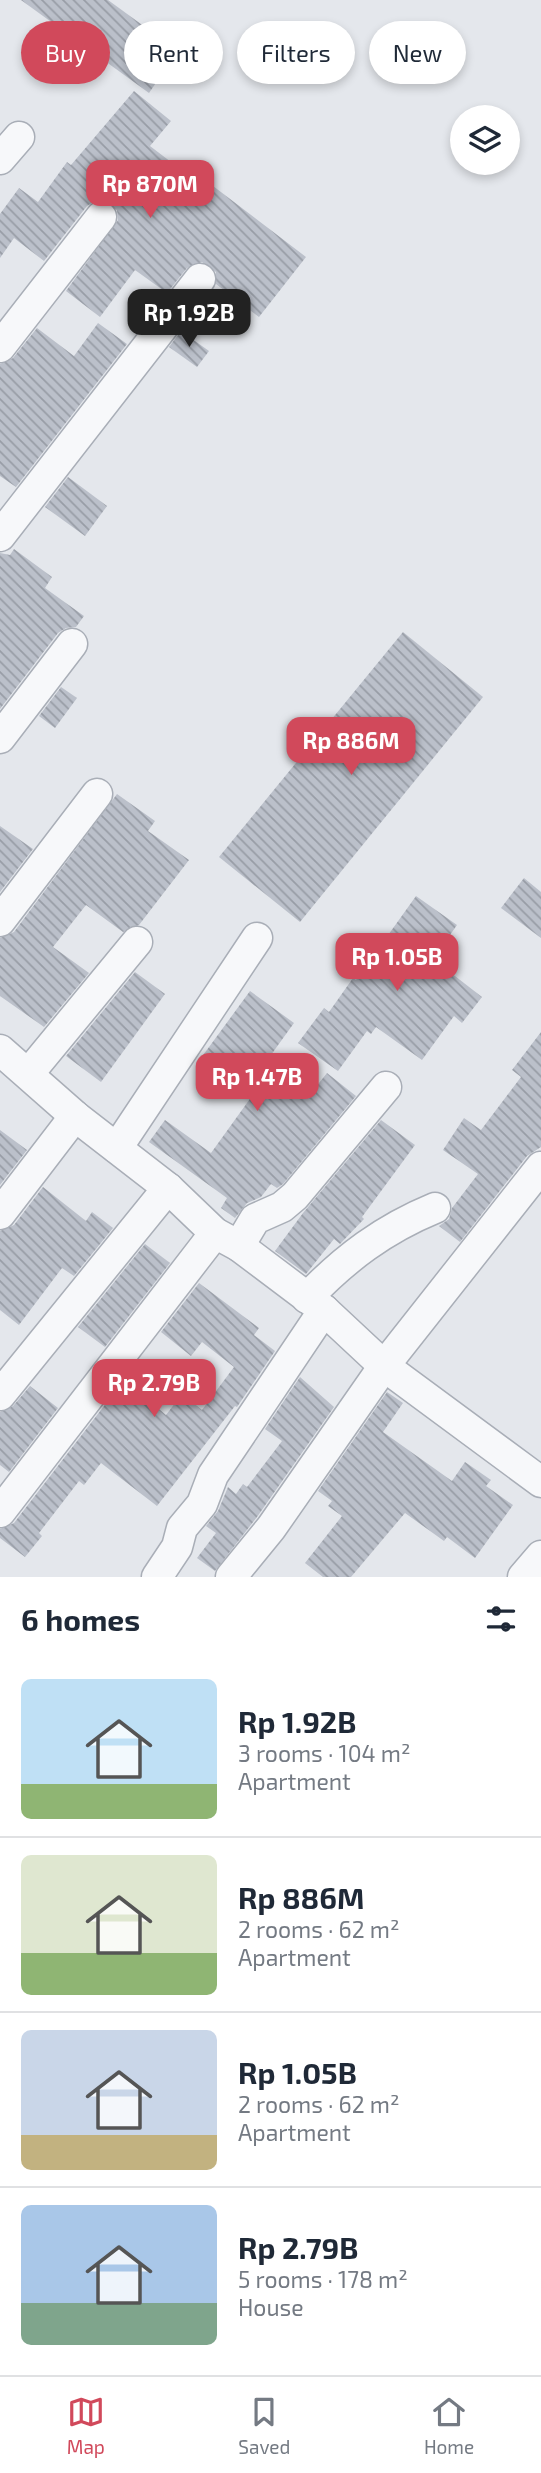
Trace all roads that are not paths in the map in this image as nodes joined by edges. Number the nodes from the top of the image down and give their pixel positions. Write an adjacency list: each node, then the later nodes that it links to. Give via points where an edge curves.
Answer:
1 (101, 217): 3 (street)
2 (200, 279): 4 (street)
3 (0, 347)
4 (0, 536)
5 (72, 645): 6 (street)
6 (0, 738)
7 (97, 794): 8 (street)
8 (0, 920)
9 (257, 937): 15 (street)
10 (137, 943): 12 (street)
11 (0, 1051): 12 (street)
12 (29, 1073): 14 (street)
13 (386, 1087): 20 (street, via 295,1196)
14 (75, 1116): 15 (street); 19 (street)
15 (117, 1148): 17 (street)
16 (541, 1167): 22 (street)
17 (168, 1188): 20 (street); 23 (street)
18 (435, 1208): 21 (street, via 380,1234 330,1274)
19 (0, 1214)
20 (227, 1240): 21 (street); 25 (street)
21 (315, 1304): 22 (street); 27 (street)
22 (384, 1366): 24 (street); 28 (street, via 271,1528)
23 (0, 1395)
24 (541, 1482)
25 (0, 1512)
26 (541, 1556): 29 (street)
27 (156, 1577)
28 (231, 1577)
29 (523, 1577)

